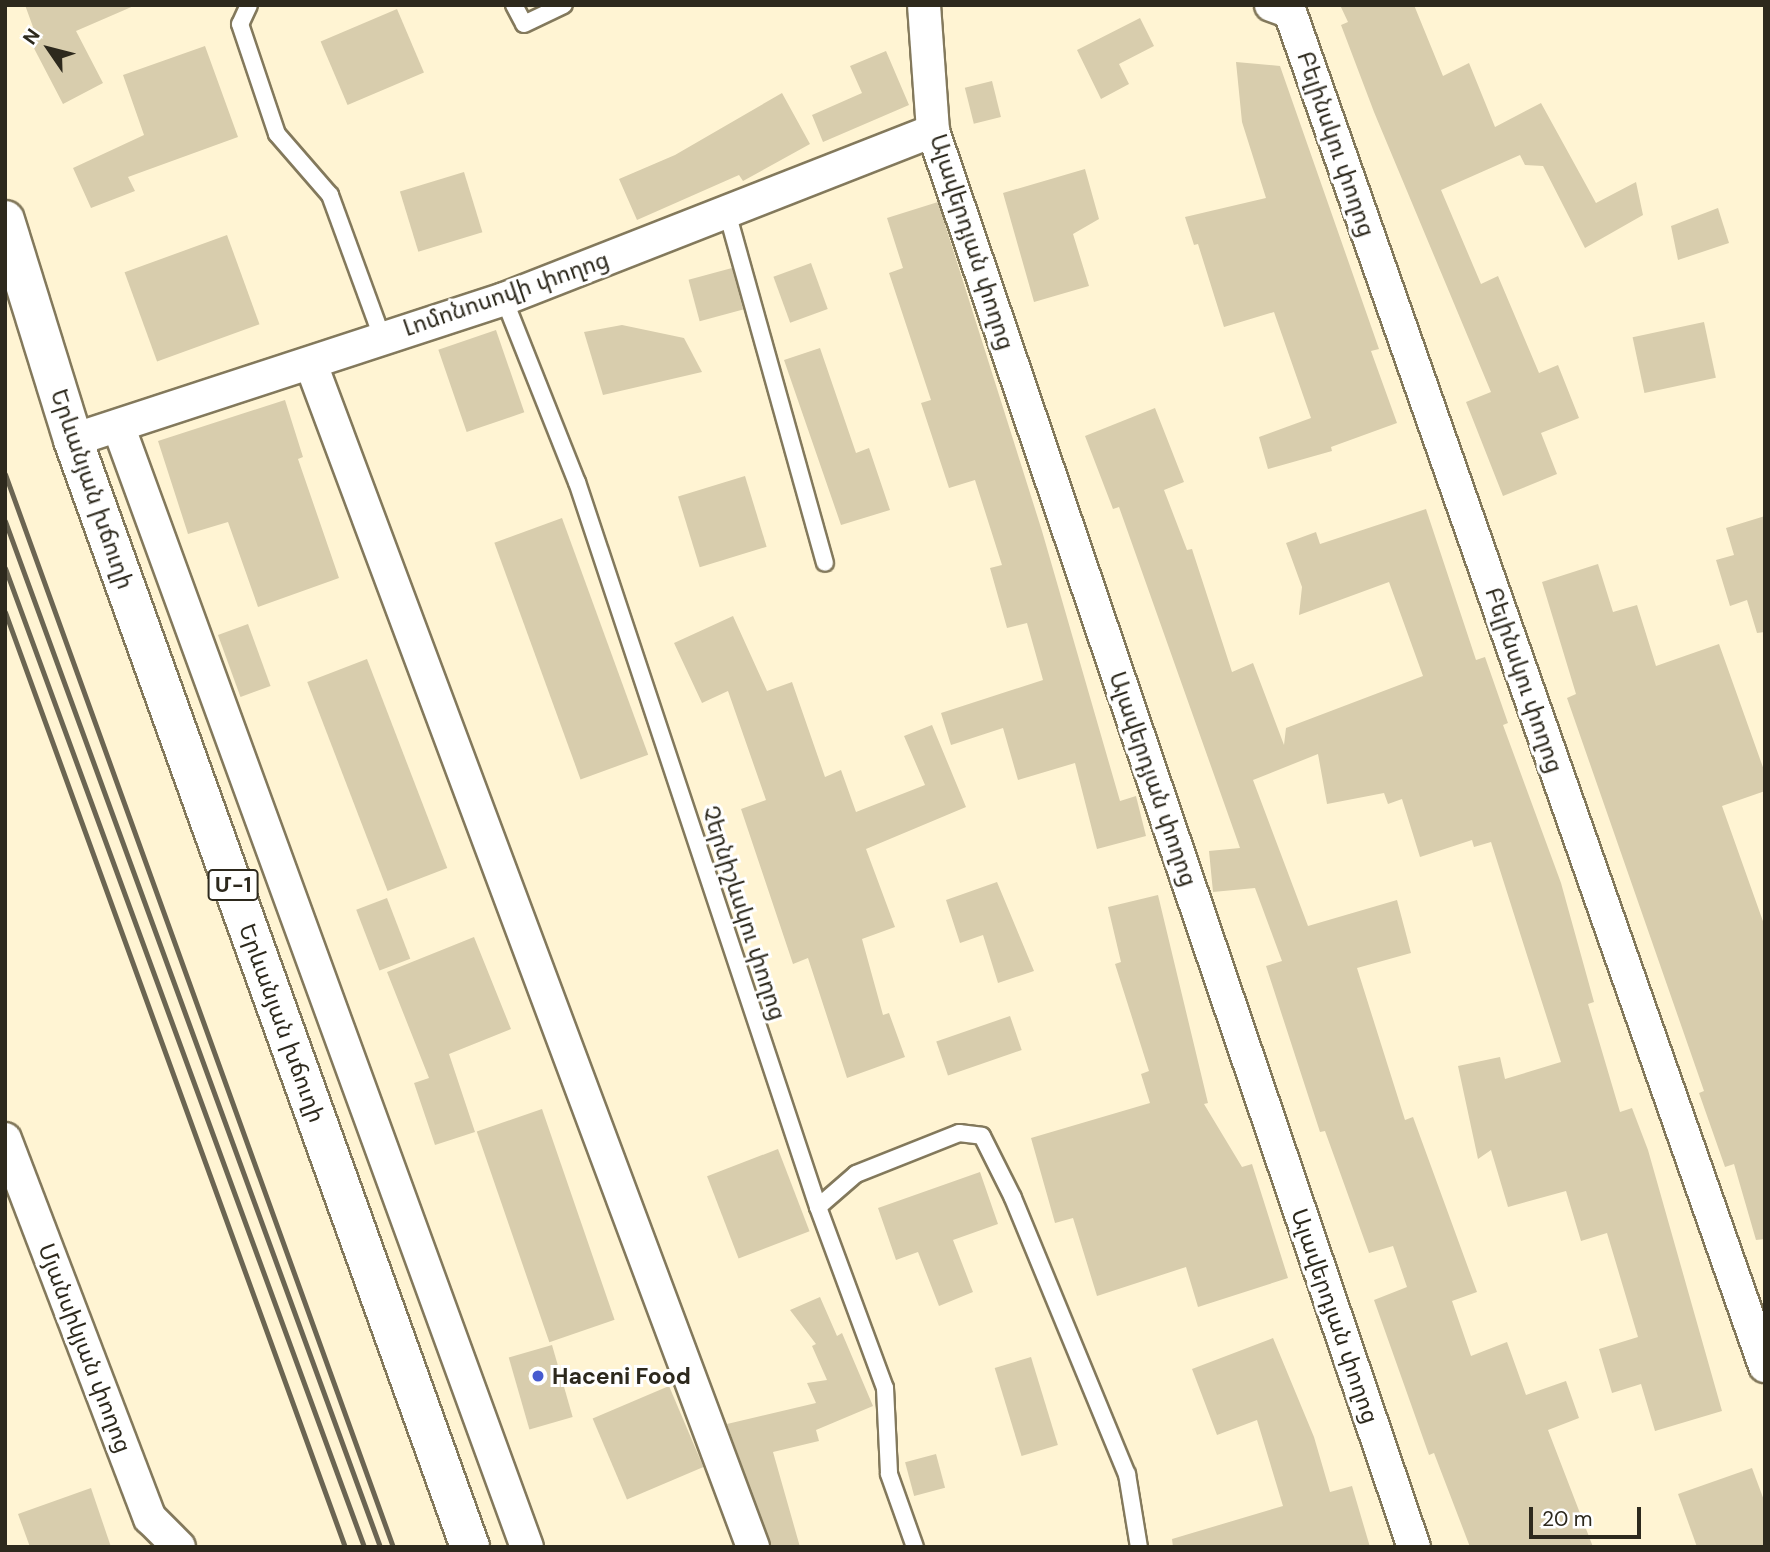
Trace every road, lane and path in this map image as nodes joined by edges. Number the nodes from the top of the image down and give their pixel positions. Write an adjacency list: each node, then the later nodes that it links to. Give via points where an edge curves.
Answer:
1 (249, 5): 10 (lane, via 240,23 277,134 330,195)
2 (514, 5): 3 (lane, via 524,24)
3 (564, 5)
4 (924, 5): 6 (street, Ալավերդյան փողոց)
5 (1270, 5): 17 (street, Բելինսկու փողոց, via 1290,12)
6 (933, 131): 7 (street, Լոմոնոսովի փողոց); 24 (street, Ալավերդյան փողոց)
7 (727, 212): 9 (street, Լոմոնոսովի փողոց); 14 (lane)
8 (5, 220): 13 (highway, Երևանյան խճուղի / Մ-1)
9 (504, 299): 10 (street, Լոմոնոսովի փողոց); 16 (lane, Չերնիշևսկու փողոց, via 577,482)
10 (382, 337): 11 (street, Լոմոնոսովի փողոց)
11 (311, 364): 12 (street, Լոմոնոսովի փողոց); 21 (street)
12 (119, 428): 13 (street, Լոմոնոսովի փողոց); 20 (street)
13 (73, 440): 19 (highway, Երևանյան խճուղի / Մ-1)
14 (825, 563)
15 (5, 1139): 18 (street, Մյանսիկյան փողոց, via 150,1518)
16 (818, 1207): 22 (lane, Չերնիշևսկու փողոց, via 885,1388 889,1474); 23 (lane, via 856,1174 959,1133 982,1136 1013,1198 1127,1474)
17 (1765, 1366)
18 (179, 1547)
19 (470, 1547)
20 (527, 1547)
21 (753, 1547)
22 (915, 1547)
23 (1139, 1547)
24 (1413, 1547)

